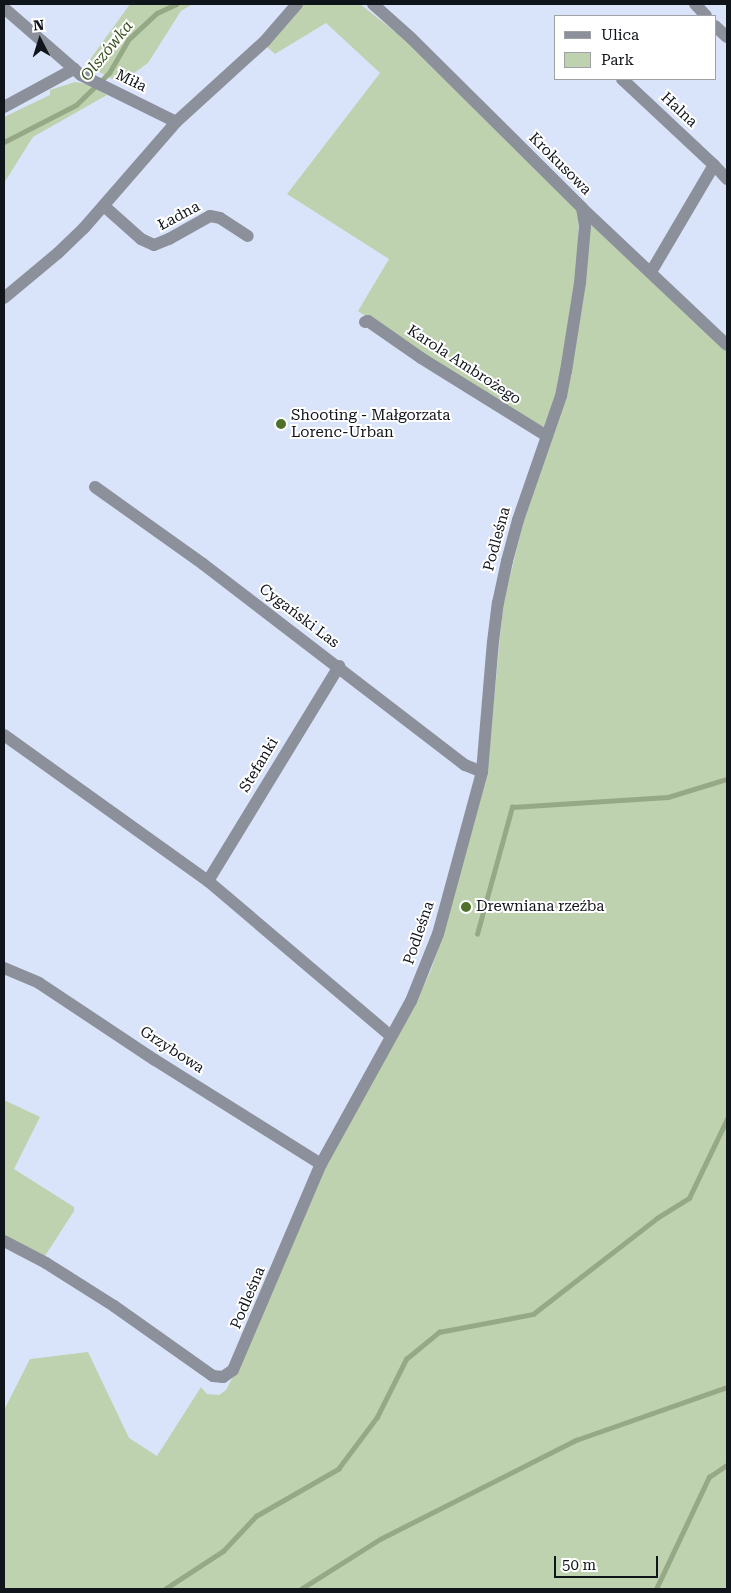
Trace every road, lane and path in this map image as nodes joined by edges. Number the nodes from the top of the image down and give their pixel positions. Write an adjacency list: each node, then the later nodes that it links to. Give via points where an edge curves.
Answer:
1 (297, 4): 11 (street, via 265,40)
2 (373, 4): 15 (street, Krokusowa)
3 (695, 4): 5 (street)
4 (4, 8): 8 (street, Miła)
5 (705, 15)
6 (716, 27): 7 (street)
7 (727, 37)
8 (78, 72): 10 (street); 11 (street, Miła)
9 (623, 80): 12 (street, Halna)
10 (4, 107)
11 (176, 122): 14 (street)
12 (714, 165): 13 (street, Halna); 17 (street)
13 (727, 179)
14 (104, 206): 16 (street, Ładna, via 141,239 154,245 210,216 220,218); 18 (street, via 58,253)
15 (582, 208): 17 (street, Krokusowa); 21 (street, Podleśna, via 585,226 572,344 561,396)
16 (248, 236)
17 (651, 272): 20 (street, Krokusowa)
18 (4, 298)
19 (365, 322): 21 (street, Karola Ambrożego)
20 (727, 345)
21 (547, 436): 25 (street, Podleśna, via 518,520 498,603)
22 (95, 487): 23 (street, Cygański Las, via 150,524)
23 (338, 666): 25 (street, Cygański Las, via 465,765); 26 (street, Stefanki)
24 (4, 734): 26 (street)
25 (482, 772): 28 (street, Podleśna, via 426,969)
26 (208, 881): 28 (street)
27 (4, 968): 29 (street, Grzybowa, via 39,983)
28 (391, 1036): 29 (street, Podleśna)
29 (321, 1164): 30 (street, Podleśna, via 242,1354 233,1370 223,1377 213,1376 46,1262)
30 (4, 1241)

